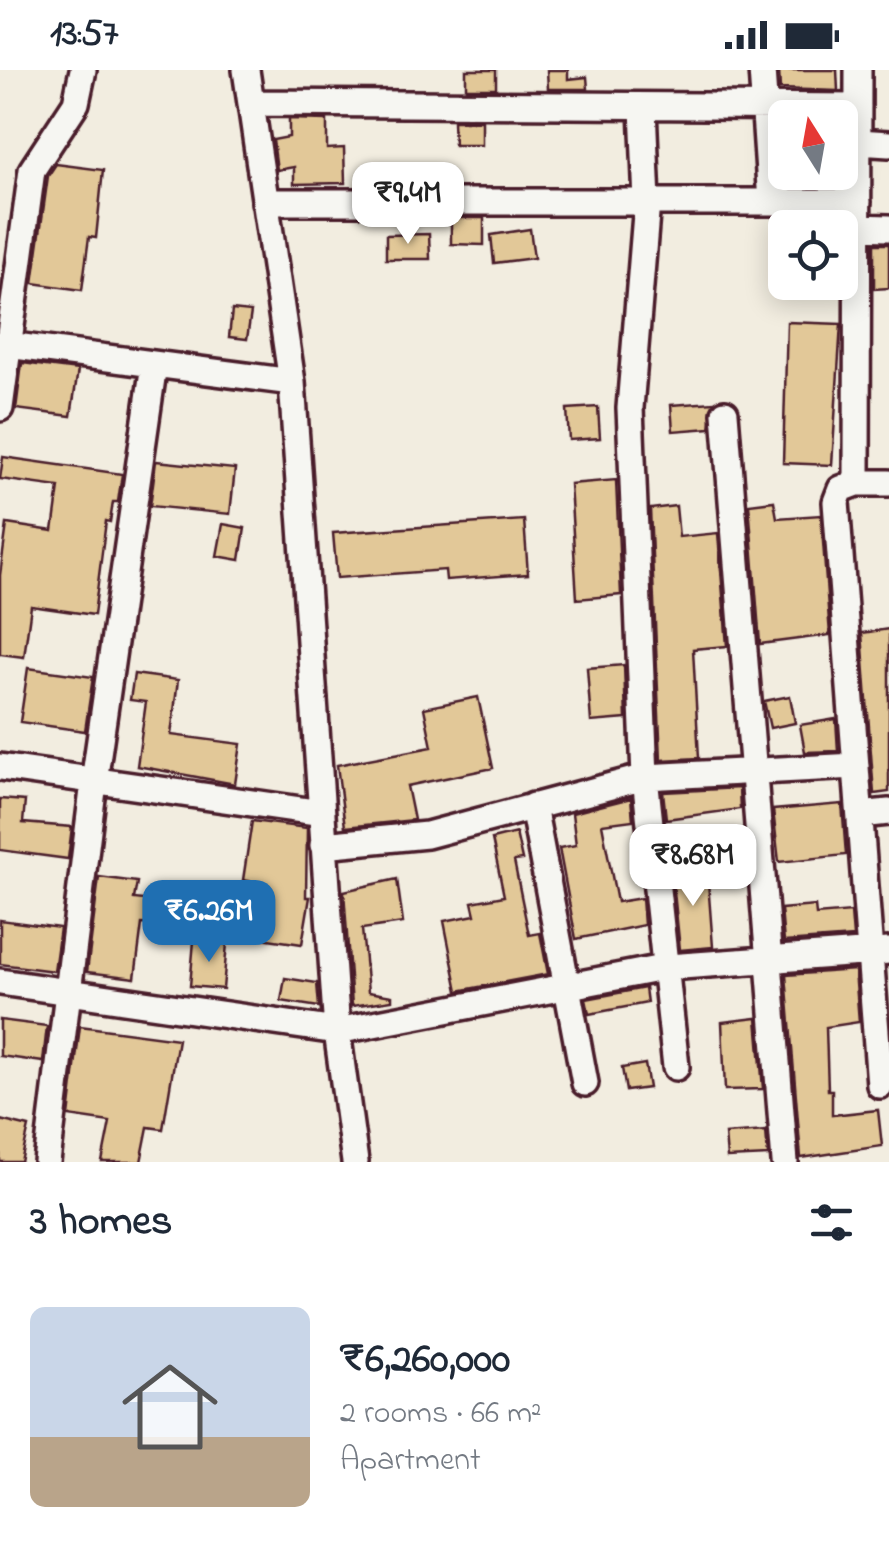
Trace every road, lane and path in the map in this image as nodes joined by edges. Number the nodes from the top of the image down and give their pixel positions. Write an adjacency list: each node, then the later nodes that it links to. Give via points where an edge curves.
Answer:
1 (83, 70): 19 (street, via 76,103 32,170)
2 (246, 70): 6 (street)
3 (762, 70): 8 (street)
4 (858, 70): 5 (street)
5 (858, 100)
6 (253, 102): 7 (street); 12 (street)
7 (644, 108): 8 (street); 13 (street)
8 (765, 108): 9 (street); 14 (street)
9 (768, 108)
10 (858, 142): 11 (street)
11 (889, 144)
12 (265, 202): 13 (street); 21 (street)
13 (647, 202): 14 (street); 29 (street, via 630,408)
14 (771, 202): 15 (street)
15 (829, 210)
16 (858, 214): 17 (street)
17 (889, 228)
18 (858, 300): 24 (street)
19 (4, 345): 20 (street); 22 (street)
20 (154, 364): 21 (street); 30 (street)
21 (292, 382): 33 (street)
22 (0, 408)
23 (724, 413): 28 (street)
24 (857, 483): 25 (street); 26 (street, via 840,489 836,502)
25 (889, 483)
26 (856, 766): 28 (street); 34 (street)
27 (0, 768): 30 (street)
28 (755, 774): 29 (street); 37 (street)
29 (645, 777): 31 (street); 38 (street)
30 (94, 782): 33 (street); 41 (street)
31 (532, 806): 35 (street, via 427,835); 40 (street)
32 (889, 812): 34 (street)
33 (322, 814): 35 (street)
34 (860, 816): 36 (street)
35 (323, 845): 42 (street)
36 (880, 951): 37 (street); 45 (street)
37 (768, 961): 38 (street); 48 (street)
38 (668, 967): 40 (street); 43 (street)
39 (0, 982): 41 (street)
40 (568, 986): 42 (street); 44 (street)
41 (71, 991): 42 (street); 46 (street)
42 (337, 1031): 47 (street)
43 (676, 1067)
44 (584, 1083)
45 (880, 1084)
46 (48, 1162)
47 (355, 1162)
48 (784, 1162)

